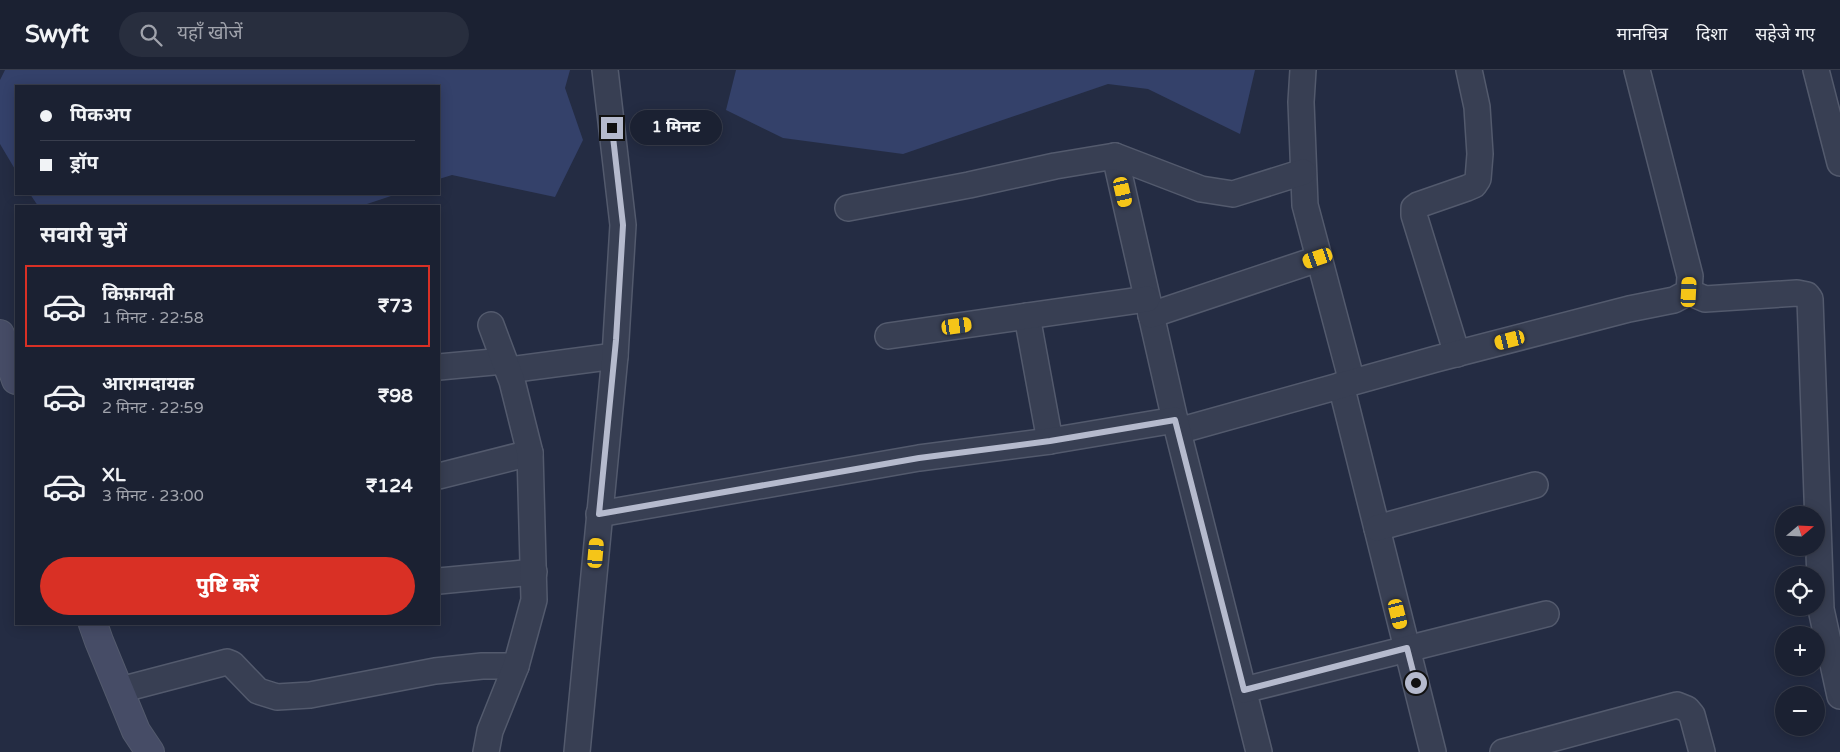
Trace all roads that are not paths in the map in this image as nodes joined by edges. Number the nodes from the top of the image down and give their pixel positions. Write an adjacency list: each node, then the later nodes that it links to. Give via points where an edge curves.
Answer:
1 (605, 70): 18 (street, via 623,225)
2 (1303, 70): 8 (street)
3 (1469, 70): 17 (street, via 1477,107 1478,179 1474,185 1414,208)
4 (1637, 70): 11 (street, via 1690,276)
5 (1816, 70): 7 (street)
6 (1115, 156): 8 (street, via 1200,189 1233,194); 9 (street); 12 (street)
7 (1840, 163)
8 (1304, 172): 10 (street, via 1305,205)
9 (848, 208)
10 (1318, 258): 12 (street); 22 (street)
11 (1689, 292): 17 (street, via 1674,300); 38 (street, via 1705,299 1797,293 1810,299 1822,609)
12 (1149, 307): 13 (street); 23 (street)
13 (1027, 316): 16 (street); 24 (street)
14 (491, 325): 19 (street)
15 (0, 334): 21 (street)
16 (888, 336)
17 (1457, 354): 22 (street)
18 (615, 356): 19 (street); 28 (street)
19 (506, 366): 20 (street); 25 (street)
20 (440, 367)
21 (15, 377)
22 (1346, 384): 23 (street); 29 (street)
23 (1177, 426): 24 (street); 37 (street)
24 (1050, 441): 28 (street, via 919,458)
25 (530, 453): 26 (street); 30 (street)
26 (440, 476)
27 (1535, 485): 29 (street)
28 (599, 514): 41 (street)
29 (1377, 528): 34 (street)
30 (534, 572): 31 (street); 35 (street, via 534,600)
31 (440, 581)
32 (1546, 614): 34 (street)
33 (93, 625): 36 (street)
34 (1407, 648): 37 (street); 43 (street)
35 (516, 666): 36 (street, via 435,671 310,695 277,697 258,690 227,662); 40 (street, via 490,731)
36 (120, 690): 39 (street, via 136,731)
37 (1244, 690): 42 (street)
38 (1840, 696)
39 (150, 752)
40 (486, 752)
41 (577, 752)
42 (1259, 752)
43 (1433, 752)
44 (1503, 752): 45 (street, via 1677,705 1692,715)
45 (1702, 752)

